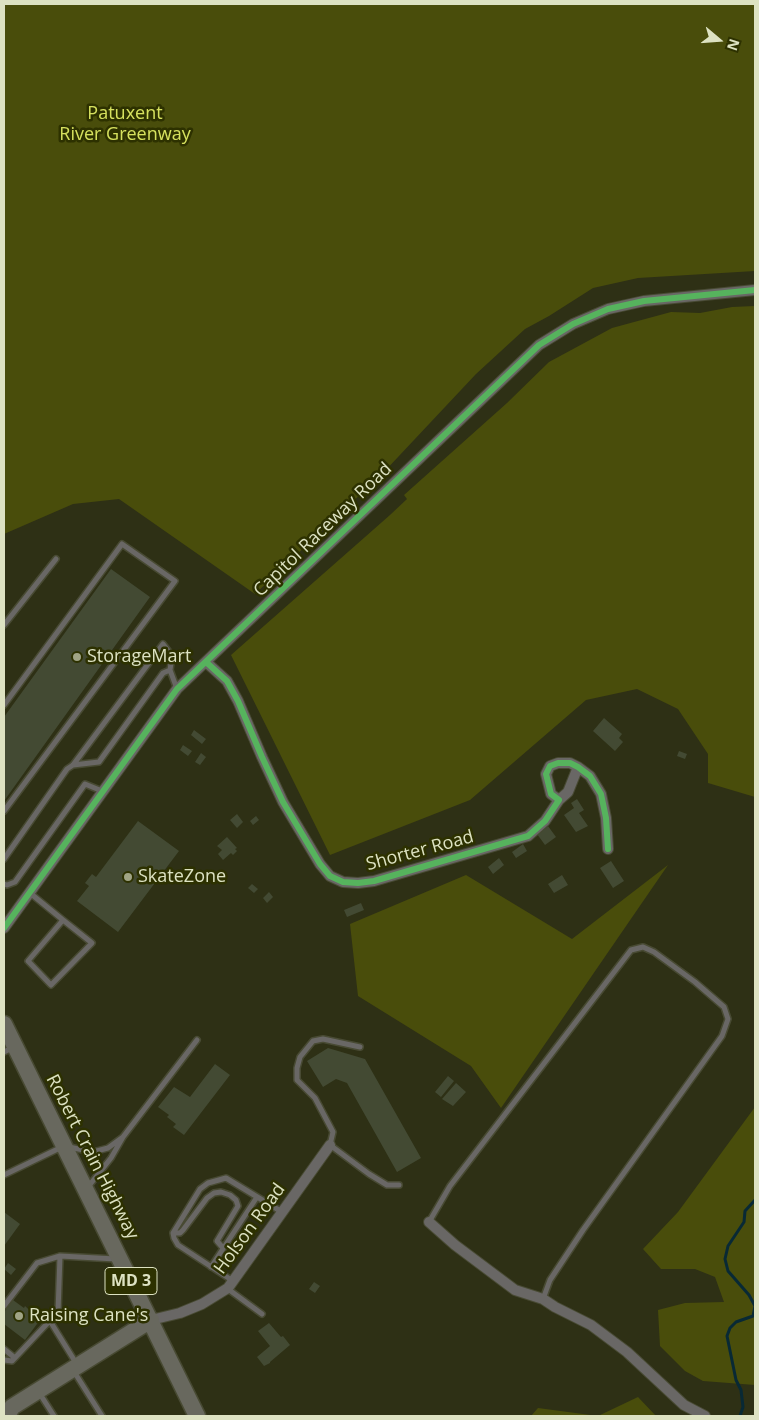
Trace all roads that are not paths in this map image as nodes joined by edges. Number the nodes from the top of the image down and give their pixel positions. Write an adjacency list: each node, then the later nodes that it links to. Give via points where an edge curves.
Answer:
1 (755, 290): 4 (street, Capitol Raceway Road, via 608,309 573,324 539,345)
2 (56, 558): 3 (lane)
3 (4, 625)
4 (206, 662): 6 (street, Capitol Raceway Road); 11 (street, Shorter Road, via 227,681 238,700 283,802 320,864 330,876 343,882 374,881 528,836 546,821)
5 (170, 670): 6 (lane); 8 (lane, via 163,673 99,762); 8 (lane, via 172,656 163,644)
6 (177, 689): 10 (street, Capitol Raceway Road)
7 (4, 705): 12 (lane, via 122,544 175,580)
8 (73, 765): 14 (lane)
9 (578, 767): 11 (street, Shorter Road, via 568,792); 11 (street, via 570,763 550,766 546,774 548,785); 13 (street, via 590,776 601,794)
10 (102, 792): 15 (lane, via 85,784 15,882); 16 (street, Capitol Raceway Road)
11 (559, 800)
12 (4, 811)
13 (608, 849)
14 (4, 859)
15 (4, 884)
16 (29, 893): 17 (lane); 18 (street, Capitol Raceway Road)
17 (63, 920): 17 (lane, via 92,943 51,985 28,961)
18 (4, 928)
19 (4, 1024): 22 (highway, Robert Crain Highway / MD 3)
20 (197, 1040): 23 (lane)
21 (360, 1047): 24 (lane, via 323,1039 313,1041 300,1057 297,1080 315,1098 333,1132)
22 (9, 1050): 25 (highway, Robert Crain Highway / MD 3)
23 (123, 1137): 25 (lane, via 108,1148 93,1152); 28 (lane)
24 (330, 1145): 27 (lane, via 387,1185); 30 (street, Holson Road)
25 (64, 1146): 26 (lane); 28 (highway, Robert Crain Highway / MD 3)
26 (4, 1175)
27 (399, 1185)
28 (86, 1190): 35 (highway, Robert Crain Highway / MD 3)
29 (258, 1197): 30 (lane); 32 (lane, via 226,1178 208,1183 200,1189); 33 (lane)
30 (282, 1212): 37 (street, Holson Road)
31 (429, 1222): 38 (street, via 515,1290); 38 (lane, via 450,1186 631,950 643,947 654,952 724,1007 728,1019 722,1036 583,1230 550,1280)
32 (173, 1233): 33 (lane, via 180,1233 207,1198 221,1192 230,1195 238,1206 217,1241); 36 (lane, via 178,1245)
33 (223, 1248): 36 (lane)
34 (60, 1256): 35 (lane); 39 (lane, via 37,1263); 42 (lane, via 58,1312)
35 (120, 1259): 41 (highway, Robert Crain Highway / MD 3)
36 (211, 1266): 37 (lane)
37 (230, 1285): 40 (lane); 41 (street, Holson Road, via 202,1304)
38 (543, 1299): 52 (street, via 591,1325 627,1352 684,1405)
39 (4, 1306)
40 (262, 1314)
41 (150, 1320): 46 (highway); 51 (highway, Robert Crain Highway / MD 3)
42 (50, 1321): 44 (lane); 46 (lane)
43 (4, 1349): 44 (lane)
44 (15, 1358): 45 (lane)
45 (4, 1360)
46 (75, 1367): 47 (highway); 50 (lane)
47 (38, 1390): 48 (highway); 49 (lane)
48 (8, 1410)
49 (54, 1416)
50 (102, 1416)
51 (197, 1416)
52 (705, 1416)

